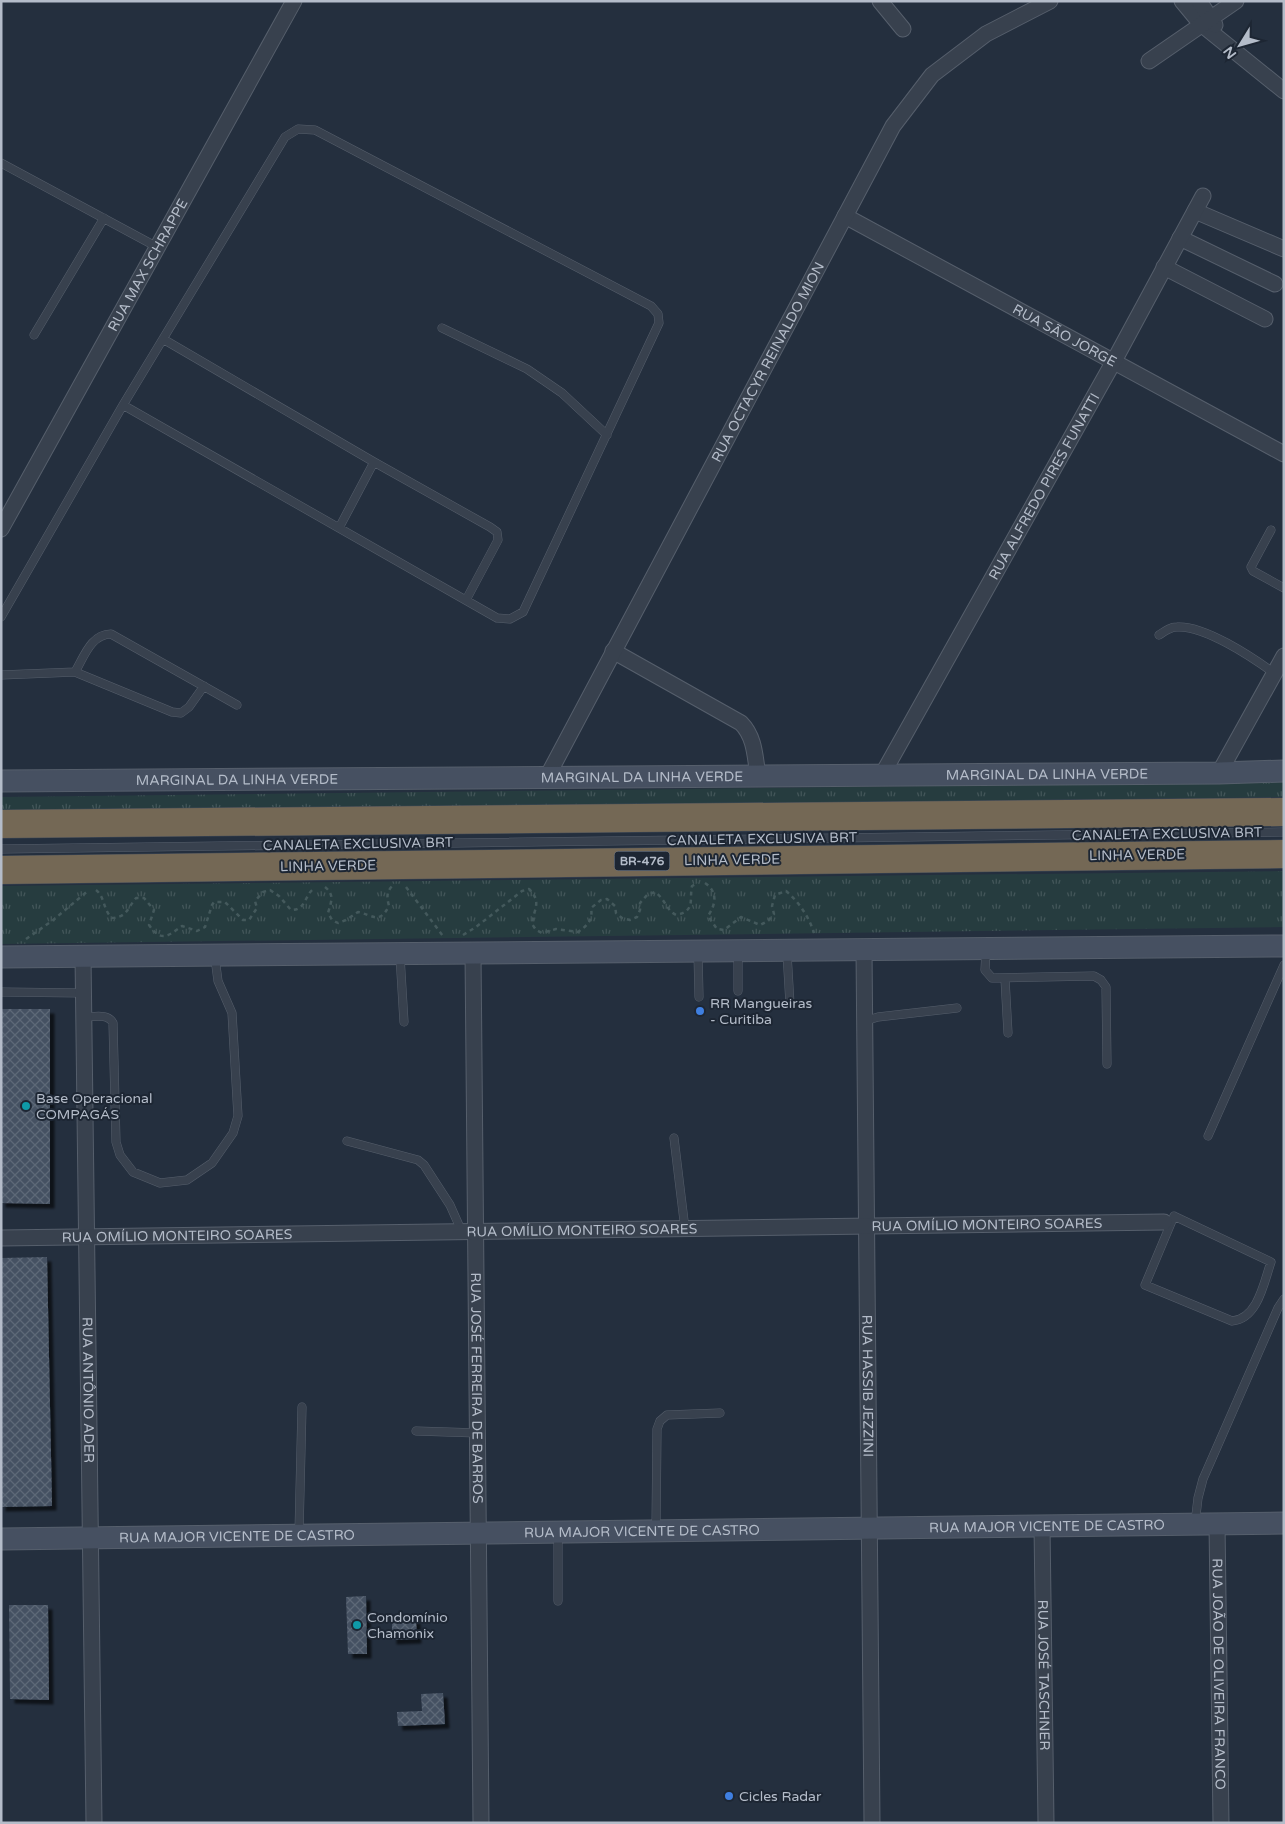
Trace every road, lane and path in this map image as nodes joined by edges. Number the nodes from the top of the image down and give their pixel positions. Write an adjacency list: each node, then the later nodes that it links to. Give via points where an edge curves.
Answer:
1 (294, 1): 17 (street, RUA MAX SCHRAPPE)
2 (880, 1): 8 (street)
3 (1050, 1): 14 (street, RUA OCTACYR REINALDO MION, via 986,34 932,75 893,126)
4 (1182, 1): 7 (street)
5 (1199, 1): 7 (street)
6 (1236, 1): 7 (street)
7 (1206, 21): 9 (street); 10 (street, via 1230,47)
8 (903, 29)
9 (1149, 61)
10 (1284, 91)
11 (1, 163): 15 (lane)
12 (1203, 196): 13 (street, RUA ALFREDO PIRES FUNATTI)
13 (1195, 211): 16 (street, RUA ALFREDO PIRES FUNATTI); 18 (street)
14 (846, 216): 25 (street, RUA SÃO JORGE); 37 (street, RUA OCTACYR REINALDO MION)
15 (104, 218): 17 (lane); 23 (lane)
16 (1180, 238): 19 (street, RUA ALFREDO PIRES FUNATTI); 20 (street)
17 (158, 247): 31 (street, RUA MAX SCHRAPPE)
18 (1284, 250)
19 (1164, 267): 21 (street); 25 (street, RUA ALFREDO PIRES FUNATTI)
20 (1275, 284)
21 (1265, 319)
22 (442, 328): 27 (lane, via 527,369 562,393)
23 (34, 336)
24 (163, 339): 26 (lane); 27 (lane, via 285,137 298,129 315,130 651,306 658,314 659,323); 29 (lane)
25 (1114, 361): 28 (street, RUA SÃO JORGE); 46 (street, RUA ALFREDO PIRES FUNATTI)
26 (123, 404): 30 (lane); 35 (lane)
27 (607, 435): 34 (lane, via 522,612 510,619 496,618)
28 (1284, 454)
29 (374, 462): 30 (lane); 34 (lane, via 497,532 498,540)
30 (339, 528): 34 (lane)
31 (1, 529)
32 (1271, 530): 33 (lane, via 1251,567)
33 (1284, 588)
34 (466, 600)
35 (1, 617)
36 (1160, 635): 40 (lane, via 1177,627 1196,629)
37 (613, 651): 47 (street, via 741,723 752,740); 48 (street, RUA OCTACYR REINALDO MION)
38 (1284, 656): 40 (street)
39 (75, 672): 41 (lane); 42 (lane, via 181,713); 42 (lane, via 96,638 111,634)
40 (1274, 673): 45 (street)
41 (1, 675)
42 (204, 686): 43 (lane)
43 (237, 704)
44 (1284, 771): 45 (main road, MARGINAL DA LINHA VERDE)
45 (1219, 773): 46 (main road, MARGINAL DA LINHA VERDE)
46 (882, 775): 47 (main road, MARGINAL DA LINHA VERDE)
47 (758, 776): 48 (main road, MARGINAL DA LINHA VERDE)
48 (547, 777): 49 (main road, MARGINAL DA LINHA VERDE)
49 (1, 781)
50 (1284, 812): 51 (highway)
51 (1, 824)
52 (1284, 832): 53 (lane, CANALETA EXCLUSIVA BRT)
53 (1, 849)
54 (1284, 854): 55 (highway, LINHA VERDE / BR-476)
55 (1, 870)
56 (394, 884): 60 (path, via 388,891 389,906 379,918 358,912 338,923 332,920 328,913 333,897 325,887 318,886 312,890 297,910 291,910 270,890 263,892 255,901 257,908 249,920 243,920 224,902 214,902 205,927 197,931 182,926 162,937 149,925 154,910 144,898 136,898 126,914 112,918 101,895 93,888)
57 (399, 885): 61 (path, via 405,886 413,895)
58 (456, 939): 59 (path, via 529,889 536,896 537,905 532,924 542,934 556,929 578,932 590,923 592,908 607,898 622,918 630,920 636,917 640,903 647,895 655,892 664,898 670,912 682,914 692,900 692,886 702,882 714,893 713,908 708,916 717,929 724,930 741,917 760,925 768,921 774,914 775,895 786,891 796,899)
59 (816, 939)
60 (24, 940)
61 (448, 943)
62 (1284, 946): 63 (main road)
63 (986, 949): 64 (main road); 74 (lane, via 985,970 988,975)
64 (864, 950): 67 (main road); 82 (street, RUA HASSIB JEZZINI)
65 (698, 951): 66 (main road); 68 (main road); 78 (lane)
66 (738, 951): 67 (main road); 75 (lane)
67 (787, 951): 79 (lane)
68 (474, 953): 69 (main road); 92 (street, RUA JOSÉ FERREIRA DE BARROS)
69 (400, 954): 71 (main road); 83 (lane)
70 (83, 956): 71 (main road); 72 (main road); 77 (street, RUA ANTÔNIO ADER)
71 (214, 956): 81 (lane, via 218,980 232,1013 238,1116 233,1133 212,1163 187,1180 160,1183 133,1172 120,1155 116,1142 113,1023 106,1016)
72 (1, 957)
73 (1284, 965): 86 (lane)
74 (1005, 979): 84 (lane); 85 (lane, via 1094,976 1101,980 1106,987)
75 (738, 991)
76 (1, 992): 77 (lane)
77 (84, 993): 81 (street, RUA ANTÔNIO ADER)
78 (699, 996)
79 (790, 1004)
80 (957, 1008): 82 (lane)
81 (84, 1017): 93 (street, RUA ANTÔNIO ADER)
82 (865, 1021): 90 (street, RUA HASSIB JEZZINI)
83 (404, 1022)
84 (1008, 1032)
85 (1107, 1064)
86 (1208, 1136)
87 (674, 1138): 91 (lane)
88 (347, 1140): 92 (lane, via 418,1160)
89 (1168, 1222): 89 (lane, via 1145,1285 1232,1321 1238,1321 1250,1312 1256,1305 1271,1262 1174,1216); 90 (street, RUA OMÍLIO MONTEIRO SOARES)
90 (867, 1226): 91 (street, RUA OMÍLIO MONTEIRO SOARES); 104 (street, RUA HASSIB JEZZINI)
91 (685, 1228): 92 (street, RUA OMÍLIO MONTEIRO SOARES)
92 (469, 1231): 93 (street, RUA OMÍLIO MONTEIRO SOARES); 99 (street, RUA JOSÉ FERREIRA DE BARROS)
93 (87, 1237): 94 (street, RUA OMÍLIO MONTEIRO SOARES); 109 (street, RUA ANTÔNIO ADER)
94 (1, 1238)
95 (1284, 1299): 101 (lane, via 1203,1478)
96 (302, 1407): 108 (lane)
97 (720, 1413): 105 (lane, via 667,1415 660,1421 657,1429)
98 (416, 1430): 99 (lane)
99 (478, 1433): 107 (street, RUA JOSÉ FERREIRA DE BARROS)
100 (1284, 1523): 102 (main road, RUA MAJOR VICENTE DE CASTRO)
101 (1195, 1524): 102 (main road, RUA MAJOR VICENTE DE CASTRO); 103 (main road, RUA MAJOR VICENTE DE CASTRO)
102 (1217, 1524): 116 (street, RUA JOÃO DE OLIVEIRA FRANCO)
103 (1042, 1526): 104 (main road, RUA MAJOR VICENTE DE CASTRO); 115 (street, RUA JOSÉ TASCHNER)
104 (869, 1528): 105 (main road, RUA MAJOR VICENTE DE CASTRO); 114 (street, RUA HASSIB JEZZINI)
105 (656, 1531): 106 (main road, RUA MAJOR VICENTE DE CASTRO)
106 (558, 1532): 107 (main road, RUA MAJOR VICENTE DE CASTRO); 111 (lane)
107 (478, 1533): 108 (main road, RUA MAJOR VICENTE DE CASTRO); 113 (street, RUA JOSÉ FERREIRA DE BARROS)
108 (299, 1535): 109 (main road, RUA MAJOR VICENTE DE CASTRO)
109 (90, 1538): 110 (main road, RUA MAJOR VICENTE DE CASTRO); 112 (street, RUA ANTÔNIO ADER)
110 (1, 1539)
111 (558, 1601)
112 (94, 1823)
113 (481, 1823)
114 (872, 1823)
115 (1046, 1823)
116 (1221, 1823)

